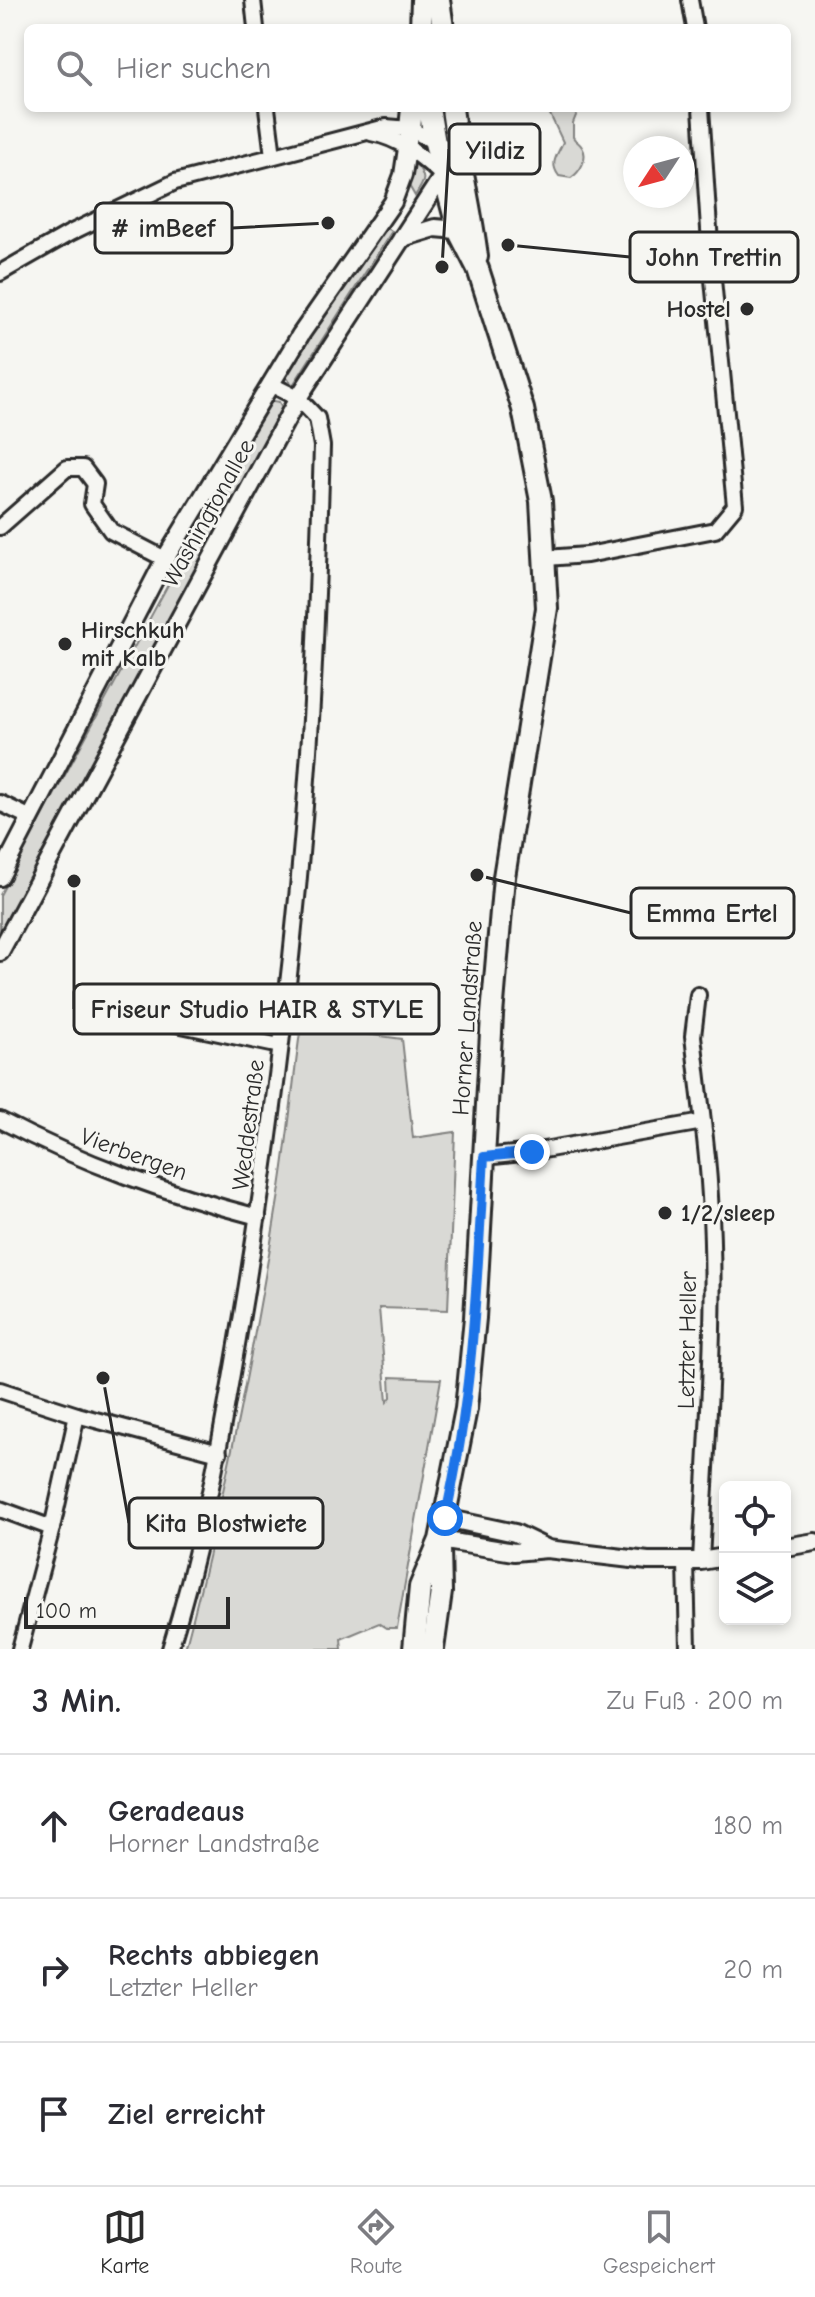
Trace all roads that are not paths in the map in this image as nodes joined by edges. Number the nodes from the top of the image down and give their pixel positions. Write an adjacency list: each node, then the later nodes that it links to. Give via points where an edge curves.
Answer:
1 (253, 0): 5 (street)
2 (422, 0): 6 (main road)
3 (439, 0): 7 (main road)
4 (690, 0): 8 (street)
5 (256, 24)
6 (421, 24)
7 (442, 24)
8 (694, 24)
9 (268, 112): 16 (street)
10 (453, 112): 15 (main road, Horner Landstraße)
11 (701, 112): 25 (street, via 735,506 715,530)
12 (414, 121): 13 (street); 13 (street, via 385,135); 14 (main road, Horner Landstraße); 17 (street); 22 (street, Washingtonallee, via 393,202)
13 (366, 132): 16 (street)
14 (435, 143): 15 (street); 17 (main road, Horner Landstraße)
15 (458, 154): 17 (street, Washingtonallee); 20 (main road, Horner Landstraße)
16 (273, 156): 21 (street, via 175,182)
17 (442, 175): 18 (main road, Horner Landstraße); 19 (street, Washingtonallee)
18 (458, 230): 19 (street, via 435,228); 20 (main road, Horner Landstraße)
19 (401, 239): 23 (street, Washingtonallee)
20 (478, 269): 25 (main road, Horner Landstraße, via 523,409)
21 (0, 273)
22 (270, 384): 23 (street); 26 (street, Washingtonallee)
23 (298, 398): 30 (street, Washingtonallee); 33 (street, Weddestraße, via 317,418 322,446 309,752)
24 (0, 527): 26 (street, via 67,468 83,468 95,484 92,504 111,531)
25 (546, 558): 36 (main road, Horner Landstraße, via 547,608 504,877)
26 (165, 559): 28 (street, Washingtonallee)
27 (0, 803): 28 (street)
28 (31, 818): 29 (street, Washingtonallee)
29 (0, 877)
30 (0, 952)
31 (698, 995): 35 (street, Letzter Heller, via 693,1036)
32 (133, 1009): 33 (street, via 191,1028)
33 (280, 1046): 37 (street, Weddestraße)
34 (0, 1120): 37 (street, Vierbergen, via 109,1172)
35 (703, 1122): 36 (street); 49 (street, Letzter Heller, via 711,1184 710,1339)
36 (484, 1157): 42 (main road, Horner Landstraße, via 466,1409)
37 (258, 1217): 40 (street, Weddestraße)
38 (0, 1390): 39 (street)
39 (77, 1415): 40 (street); 43 (street)
40 (219, 1453): 51 (street, Weddestraße)
41 (0, 1509): 43 (street)
42 (445, 1518): 44 (main road, Horner Landstraße); 47 (street, via 515,1533)
43 (52, 1528): 50 (street)
44 (440, 1540): 47 (street, via 514,1552); 52 (main road, Horner Landstraße, via 420,1587); 53 (main road, Horner Landstraße, via 441,1592)
45 (815, 1542): 46 (street)
46 (791, 1546)
47 (547, 1549): 49 (street, via 616,1559)
48 (719, 1558): 49 (street)
49 (693, 1561): 54 (street, Letzter Heller)
50 (20, 1649)
51 (170, 1649)
52 (414, 1649)
53 (433, 1649)
54 (688, 1649)

